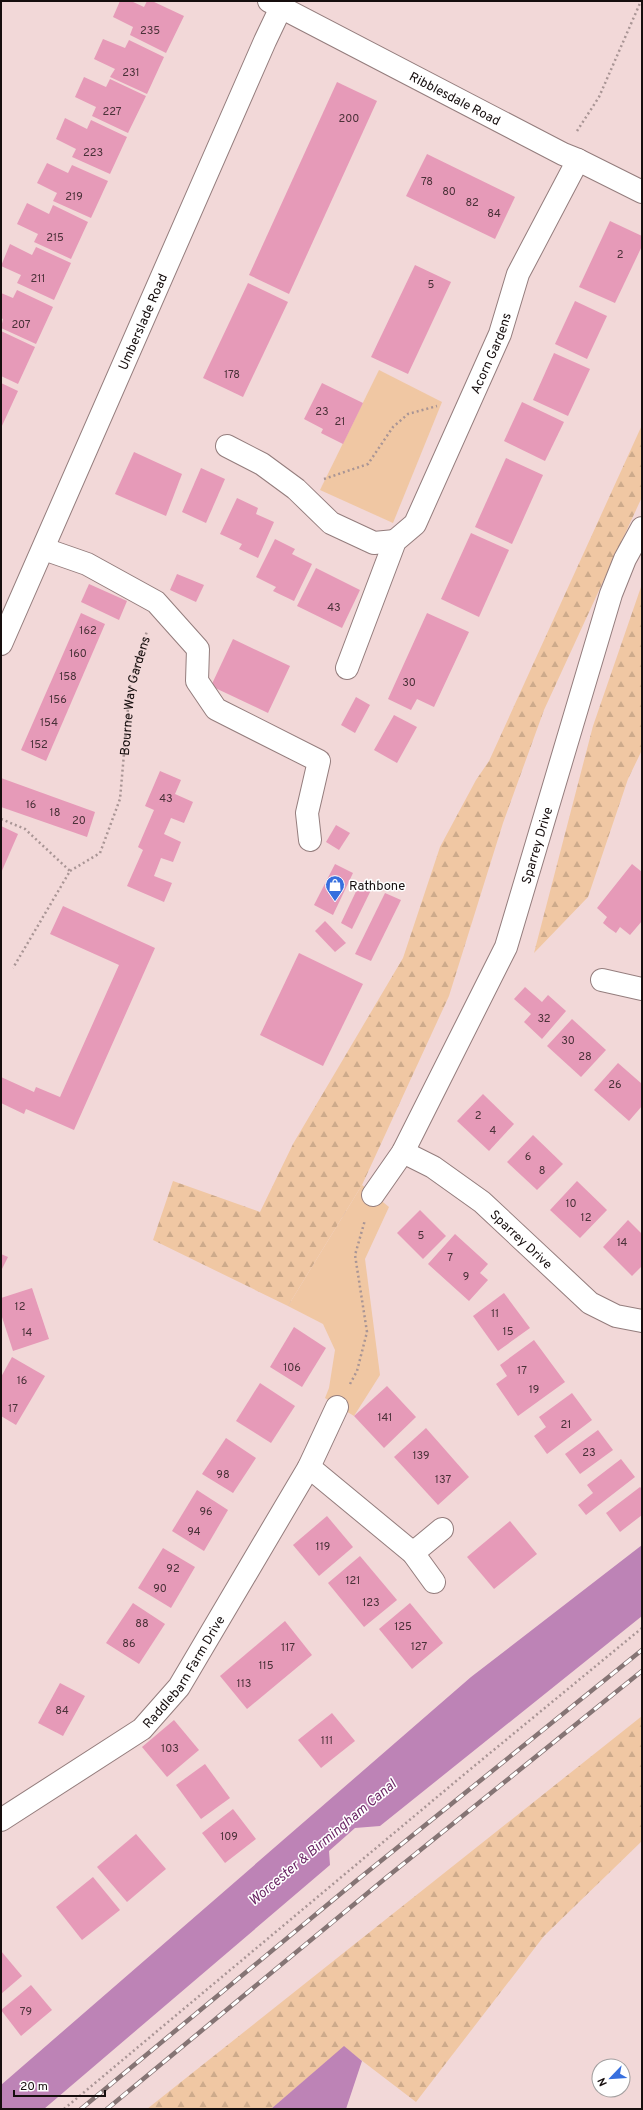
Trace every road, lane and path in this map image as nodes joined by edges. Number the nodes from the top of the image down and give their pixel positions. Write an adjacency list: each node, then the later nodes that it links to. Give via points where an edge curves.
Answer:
1 (641, 1): 3 (path)
2 (278, 3): 3 (street, Ribblesdale Road); 10 (street, Umberslade Road, via 265,41)
3 (571, 157): 4 (street, Ribblesdale Road); 5 (street, Acorn Gardens, via 518,274 500,334)
4 (642, 192)
5 (471, 397): 7 (path, via 408,414 393,427 368,464); 9 (street, Acorn Gardens, via 415,524)
6 (227, 446): 7 (street, via 262,464)
7 (296, 489): 9 (street, via 331,523 374,543)
8 (642, 528): 20 (street, Sparrey Drive, via 624,559 611,594 506,947)
9 (395, 541): 13 (street, Acorn Gardens)
10 (44, 549): 11 (street, via 87,564); 12 (street, Umberslade Road)
11 (156, 602): 15 (street, via 198,649 197,681 216,708 319,761 307,813); 16 (path, Bourne Way Gardens, via 130,686 120,799 100,854)
12 (1, 644)
13 (347, 668)
14 (1, 819): 16 (path, via 25,829)
15 (310, 840)
16 (70, 870): 17 (path)
17 (13, 968)
18 (602, 980): 19 (street)
19 (642, 989)
20 (403, 1152): 21 (street, Sparrey Drive); 22 (street, Sparrey Drive, via 433,1167 482,1202 590,1303 616,1316)
21 (373, 1195): 23 (path, via 355,1256 367,1332 357,1371)
22 (642, 1321)
23 (337, 1408): 24 (street, Raddlebarn Farm Drive)
24 (309, 1468): 26 (street); 29 (street, Raddlebarn Farm Drive, via 179,1687 142,1729)
25 (442, 1529): 26 (street)
26 (413, 1553): 27 (street)
27 (434, 1582)
28 (642, 1628): 30 (path)
29 (1, 1820)
30 (64, 2109)

